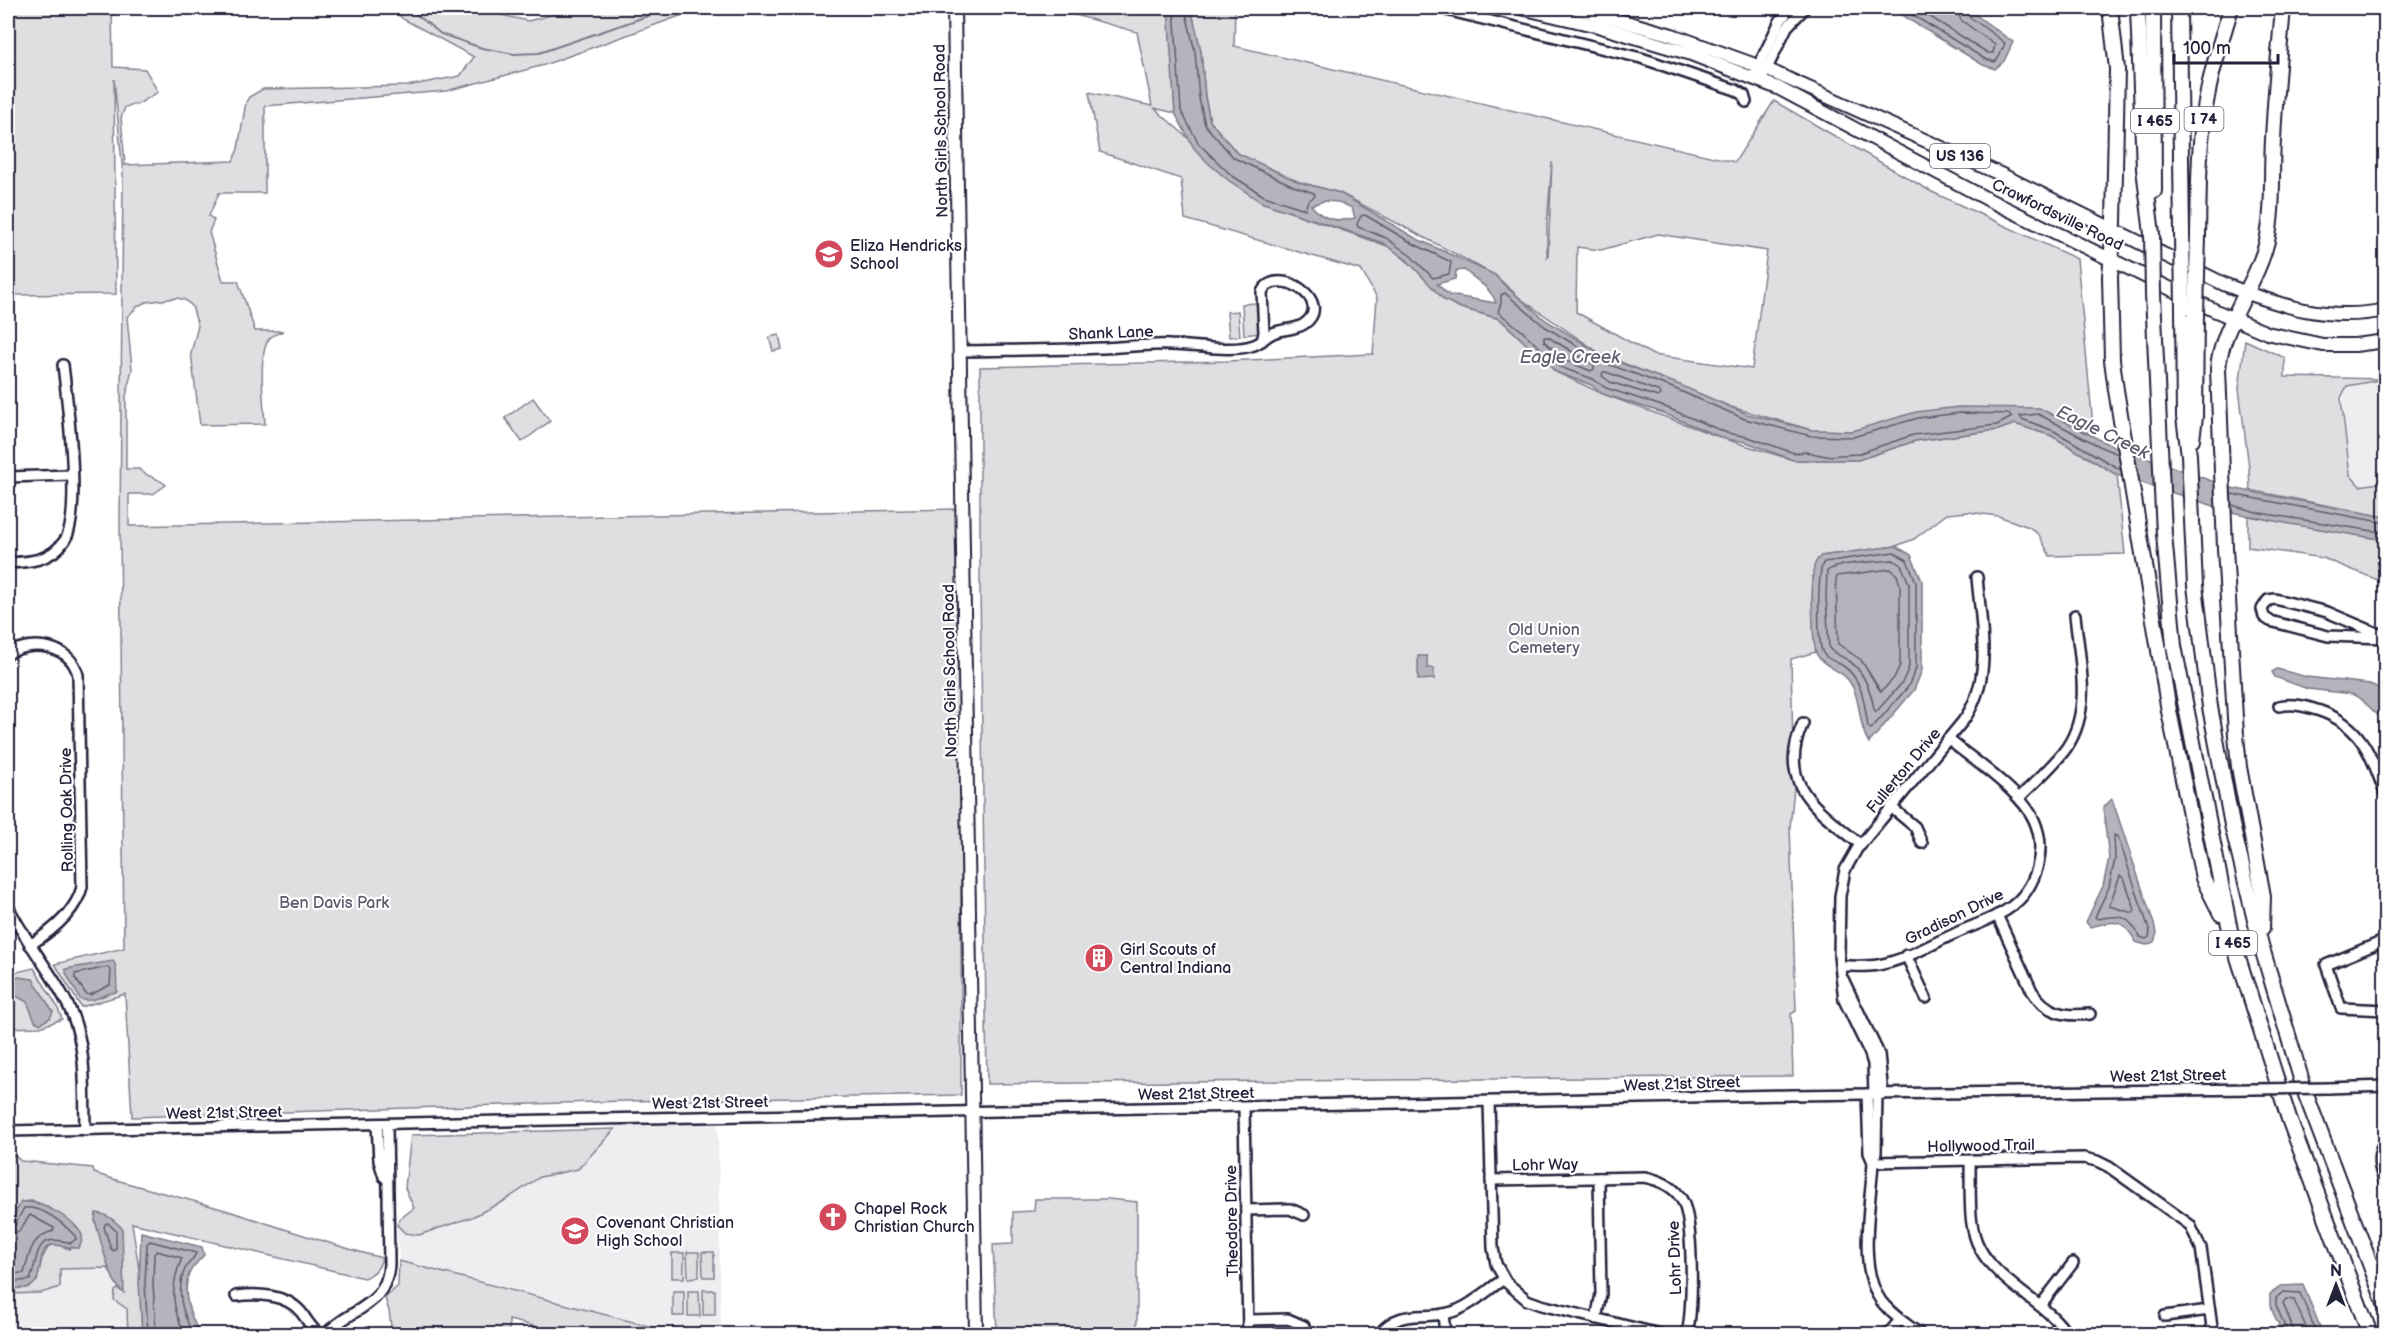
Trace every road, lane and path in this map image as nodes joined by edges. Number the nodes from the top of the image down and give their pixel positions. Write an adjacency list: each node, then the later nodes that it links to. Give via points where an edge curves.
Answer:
1 (954, 8): 25 (main road, North Girls School Road)
2 (1438, 8): 16 (street, via 1641,58 1736,90)
3 (1521, 8): 14 (main road, Crawfordsville Road / US 136)
4 (1576, 8): 14 (main road, Crawfordsville Road / US 136, via 1654,29)
5 (1791, 8): 14 (street, via 1780,21)
6 (1805, 8): 14 (street, via 1787,27)
7 (2110, 8): 17 (highway, via 2116,69)
8 (2138, 8): 18 (highway, via 2144,169)
9 (2153, 8): 18 (highway, I 465)
10 (2178, 8): 27 (highway, I 465, bridge, via 2184,417)
11 (2231, 8): 27 (highway, I 74, bridge, via 2208,92 2200,153 2196,417)
12 (2277, 8): 15 (highway)
13 (2283, 8): 15 (highway)
14 (1760, 74): 17 (main road, Crawfordsville Road / US 136, via 2000,174); 19 (main road, Crawfordsville Road / US 136, via 1989,200)
15 (2275, 85): 20 (highway, via 2269,228)
16 (1746, 102)
17 (2113, 230): 19 (highway); 20 (main road, Crawfordsville Road / US 136)
18 (2152, 234): 46 (highway, I 465, bridge, via 2164,534 2174,646)
19 (2112, 259): 22 (main road, Crawfordsville Road / US 136); 46 (highway, via 2112,360 2169,711 2204,878)
20 (2246, 293): 21 (main road, Crawfordsville Road, via 2313,313 2342,315); 22 (highway)
21 (2385, 310)
22 (2234, 319): 24 (main road, Crawfordsville Road, via 2305,343 2341,346); 49 (highway, via 2218,361 2220,442 2237,752 2263,896)
23 (1262, 341): 23 (street, Shank Lane, via 1269,334 1306,322 1313,306 1306,292 1283,283 1265,287); 25 (street, Shank Lane, via 1228,348 1156,345)
24 (2385, 341)
25 (960, 351): 59 (main road, North Girls School Road)
26 (63, 365): 28 (street)
27 (2189, 455): 49 (highway, I 465, via 2199,627 2217,746)
28 (71, 476): 29 (street); 30 (street, via 72,520 64,542 42,559)
29 (8, 477)
30 (8, 563)
31 (1977, 577): 37 (street, Fullerton Drive, via 1984,653 1982,678 1970,711)
32 (2075, 615): 39 (street, via 2083,691 2080,719 2062,753)
33 (2385, 637): 33 (street, via 2326,612 2275,599 2268,600 2262,609 2270,621 2328,636)
34 (8, 654): 48 (street, Rolling Oak Drive, via 19,648 57,649 68,655 78,679 82,885 70,910)
35 (2279, 706): 38 (street, via 2305,705 2349,726 2368,749)
36 (1803, 723): 42 (street, via 1796,740 1796,772 1801,790)
37 (1948, 739): 39 (street, Gradison Drive); 40 (street, Fullerton Drive)
38 (2385, 796)
39 (2019, 798): 44 (street, Gradison Drive, via 2036,824 2038,862 2031,884 2022,896)
40 (1891, 807): 41 (street, via 1915,827); 42 (street, Fullerton Drive)
41 (1922, 843)
42 (1860, 845): 51 (street, Fullerton Drive, via 1841,882)
43 (8, 906): 45 (street)
44 (1997, 915): 50 (street, Gradison Drive); 54 (street, via 2040,1001 2062,1014)
45 (10, 917): 48 (street)
46 (2230, 935): 97 (highway, I 465, via 2289,1119)
47 (2385, 940): 53 (street, via 2326,965 2341,1008)
48 (30, 945): 62 (street, via 65,1000 77,1029 83,1059)
49 (2261, 945): 77 (highway, I 465, via 2307,1095)
50 (1906, 955): 51 (street, Gradison Drive, via 1878,965); 52 (street)
51 (1841, 966): 56 (street, Fullerton Drive, via 1843,979 1879,1054)
52 (1926, 998)
53 (2385, 1010)
54 (2090, 1014)
55 (2385, 1086): 56 (street, West 21st Street, bridge)
56 (1875, 1094): 57 (street, West 21st Street); 66 (street, Fullerton Drive)
57 (1489, 1102): 58 (street, West 21st Street); 68 (street)
58 (1244, 1107): 59 (street, West 21st Street); 71 (street, Theodore Drive)
59 (974, 1112): 61 (street, West 21st Street); 87 (main road, North Girls School Road)
60 (377, 1124): 61 (street, West 21st Street); 62 (street, West 21st Street); 69 (street, via 379,1161)
61 (387, 1124): 69 (street)
62 (85, 1130): 63 (street, West 21st Street)
63 (8, 1131)
64 (2383, 1144): 70 (street, via 2379,1166)
65 (1970, 1161): 66 (street, Hollywood Trail); 76 (street, via 1971,1222 1978,1248 1995,1271); 78 (street, Hollywood Trail, via 2089,1159 2109,1167 2190,1225 2201,1248)
66 (1873, 1162): 83 (street, Fullerton Drive, via 1868,1270 1880,1299)
67 (1599, 1178): 68 (street, Lohr Way); 81 (street, via 1601,1294); 92 (street, Lohr Drive, via 1654,1179 1669,1186 1682,1199 1689,1224 1691,1315)
68 (1491, 1180): 74 (street, via 1493,1251)
69 (386, 1182): 86 (street, via 387,1281 375,1299)
70 (2385, 1186)
71 (1246, 1210): 72 (street, via 1290,1209); 82 (street, Theodore Drive)
72 (1304, 1215)
73 (2073, 1263): 76 (street)
74 (1504, 1279): 79 (street, via 1463,1306); 81 (street, via 1527,1300)
75 (236, 1296): 85 (street, via 255,1294 288,1302)
76 (2040, 1306): 95 (street)
77 (2385, 1306)
78 (2209, 1310): 80 (street); 96 (street)
79 (1443, 1314): 89 (street, via 1406,1316); 90 (street)
80 (2166, 1316)
81 (1596, 1319): 91 (street)
82 (1248, 1320): 84 (street, via 1288,1319); 88 (street, Theodore Drive)
83 (1900, 1320): 93 (street); 94 (street, Fullerton Drive)
84 (1304, 1326)
85 (319, 1335)
86 (326, 1335)
87 (976, 1335)
88 (1248, 1335)
89 (1379, 1335)
90 (1445, 1335)
91 (1660, 1335)
92 (1687, 1335)
93 (1888, 1335)
94 (1920, 1335)
95 (2067, 1335)
96 (2213, 1335)
97 (2370, 1335)

